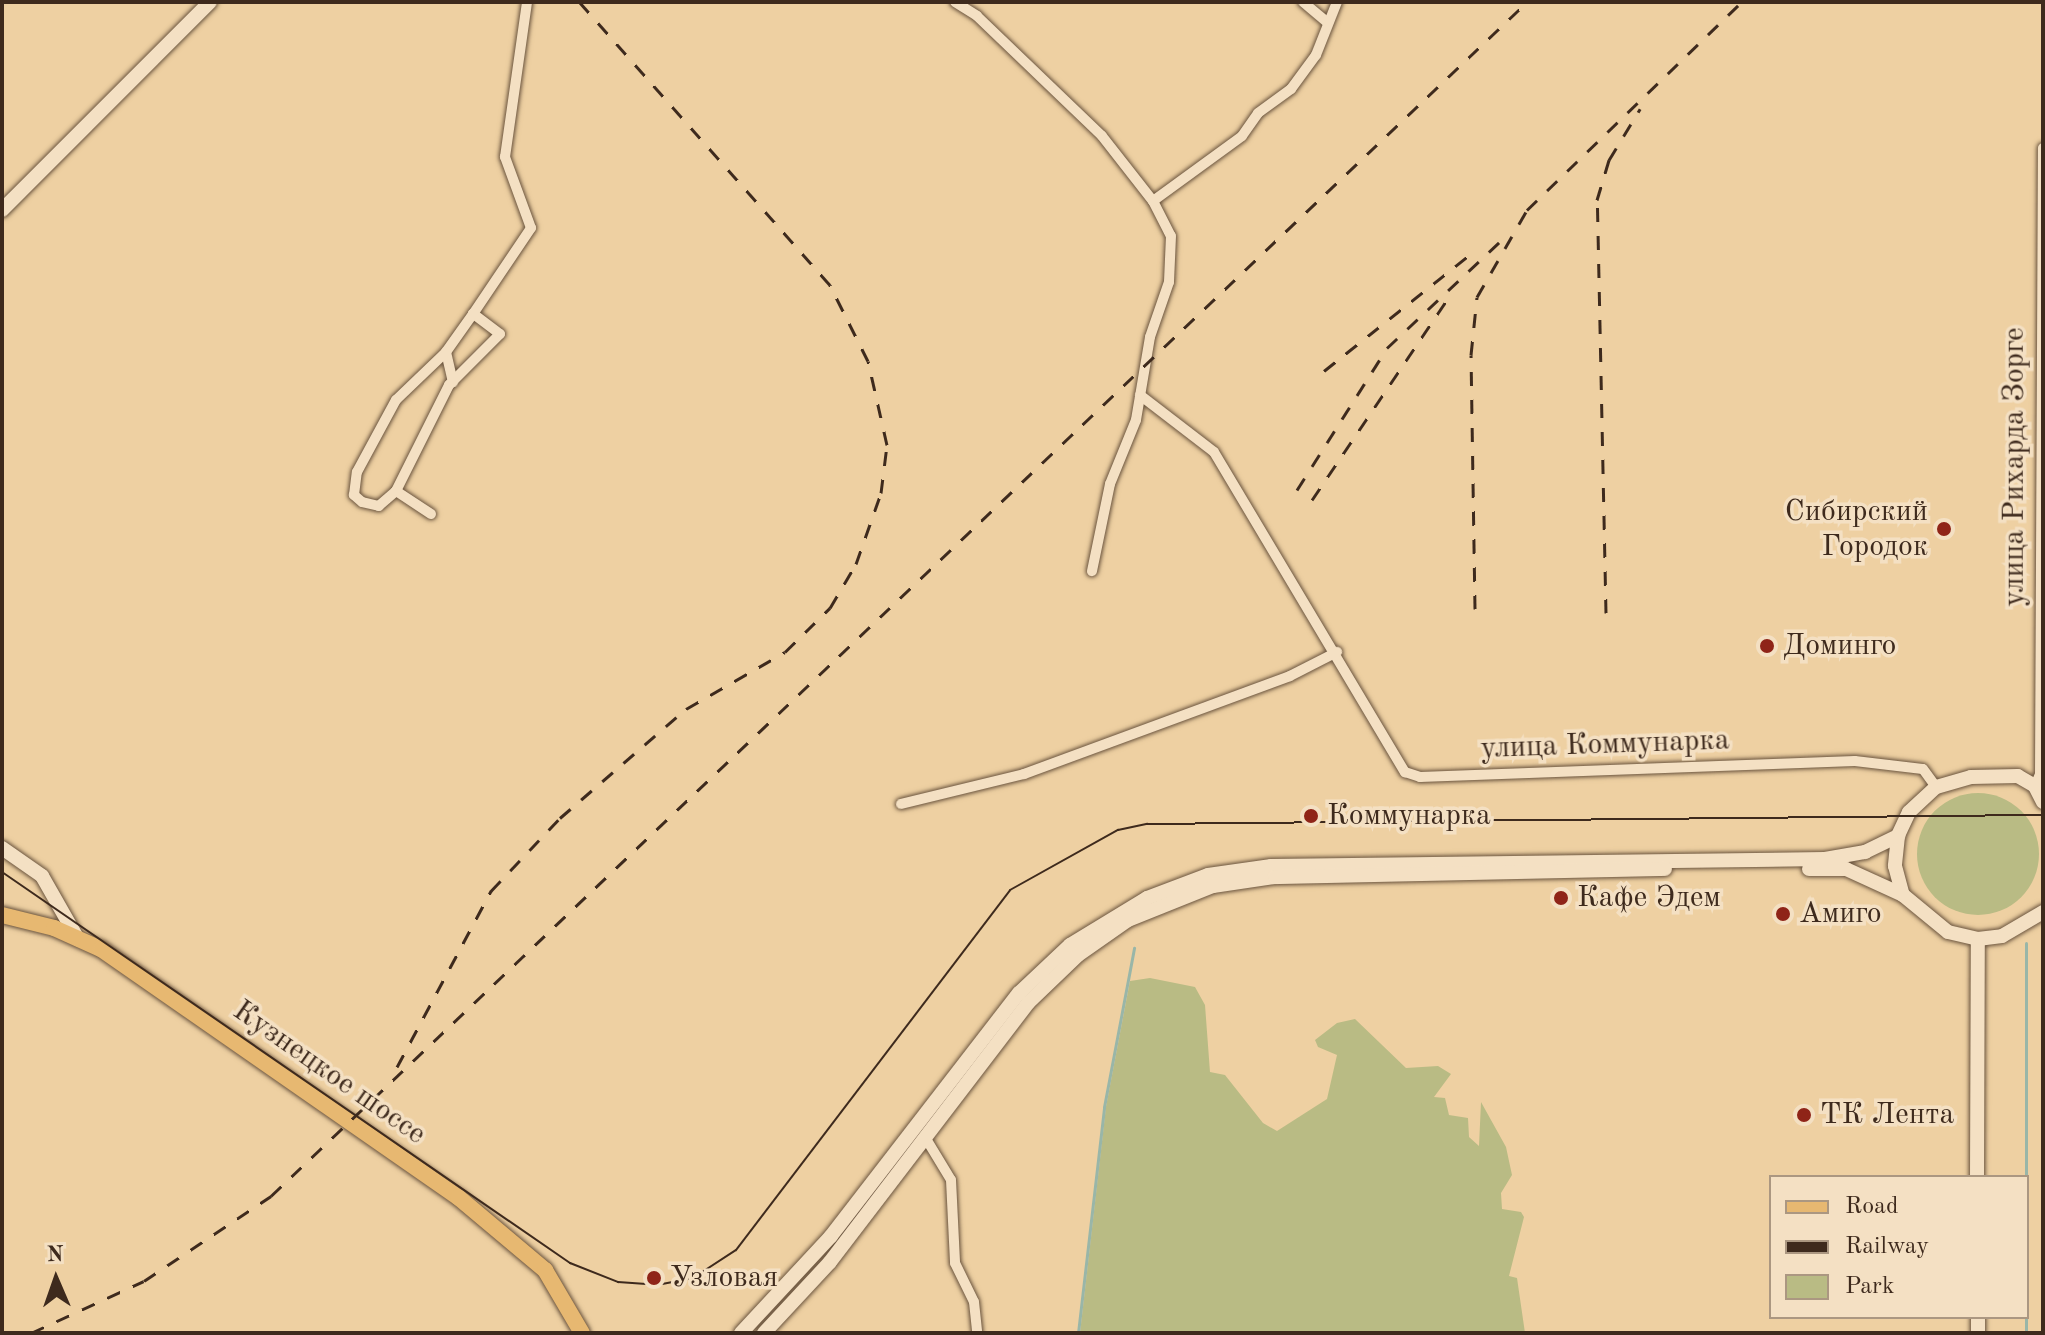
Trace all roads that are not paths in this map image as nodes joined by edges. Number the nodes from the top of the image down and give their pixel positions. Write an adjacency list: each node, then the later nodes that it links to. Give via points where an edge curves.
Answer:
1 (210, 2): 9 (main road)
2 (527, 2): 10 (street, via 505,157 531,228)
3 (955, 2): 8 (street, via 977,16 1102,136)
4 (1303, 2): 6 (street)
5 (1337, 2): 6 (street)
6 (1327, 22): 8 (street, via 1316,55 1291,89 1258,113 1242,136)
7 (2043, 148): 18 (street, улица Рихарда Зорге, via 2040,774)
8 (1153, 201): 13 (street, via 1171,236 1170,274)
9 (2, 210)
10 (473, 314): 11 (street); 12 (street, via 500,334)
11 (446, 352): 12 (street); 14 (street, via 396,400 353,484 362,502 379,506)
12 (453, 382): 14 (street)
13 (1140, 395): 16 (street, via 1110,484); 17 (street, улица Коммунарка, via 1214,452)
14 (396, 491): 15 (street)
15 (431, 514)
16 (1092, 571)
17 (1337, 652): 19 (street, улица Коммунарка, via 1395,758 1405,772 1420,777 1855,761 1923,769); 21 (street, via 1290,676 1024,774)
18 (2035, 786): 19 (main road, via 2018,776 1996,774); 20 (main road)
19 (1936, 787): 22 (main road, via 1919,798)
20 (2043, 802)
21 (901, 804)
22 (1898, 836): 24 (main road, via 1895,866); 34 (main road, via 1848,857 1337,862 1239,870 1167,889 1105,920 1035,976 806,1266)
23 (2, 848): 29 (main road, via 42,876)
24 (1903, 895): 30 (main road, via 1948,932); 31 (main road, via 1865,874 1824,868 1344,872 1213,886 1128,920 1070,962 1028,1003)
25 (2043, 912): 28 (main road)
26 (2, 915): 29 (main road, Кузнецкое шоссе)
27 (2043, 920): 28 (street)
28 (2022, 927): 30 (main road)
29 (78, 939): 33 (main road, Кузнецкое шоссе, via 204,1019 506,1233 545,1270)
30 (1978, 939): 32 (main road)
31 (925, 1137): 35 (main road, via 830,1262); 36 (street, via 951,1180 955,1263 974,1302)
32 (1977, 1175)
33 (582, 1333)
34 (741, 1333)
35 (764, 1333)
36 (977, 1333)

